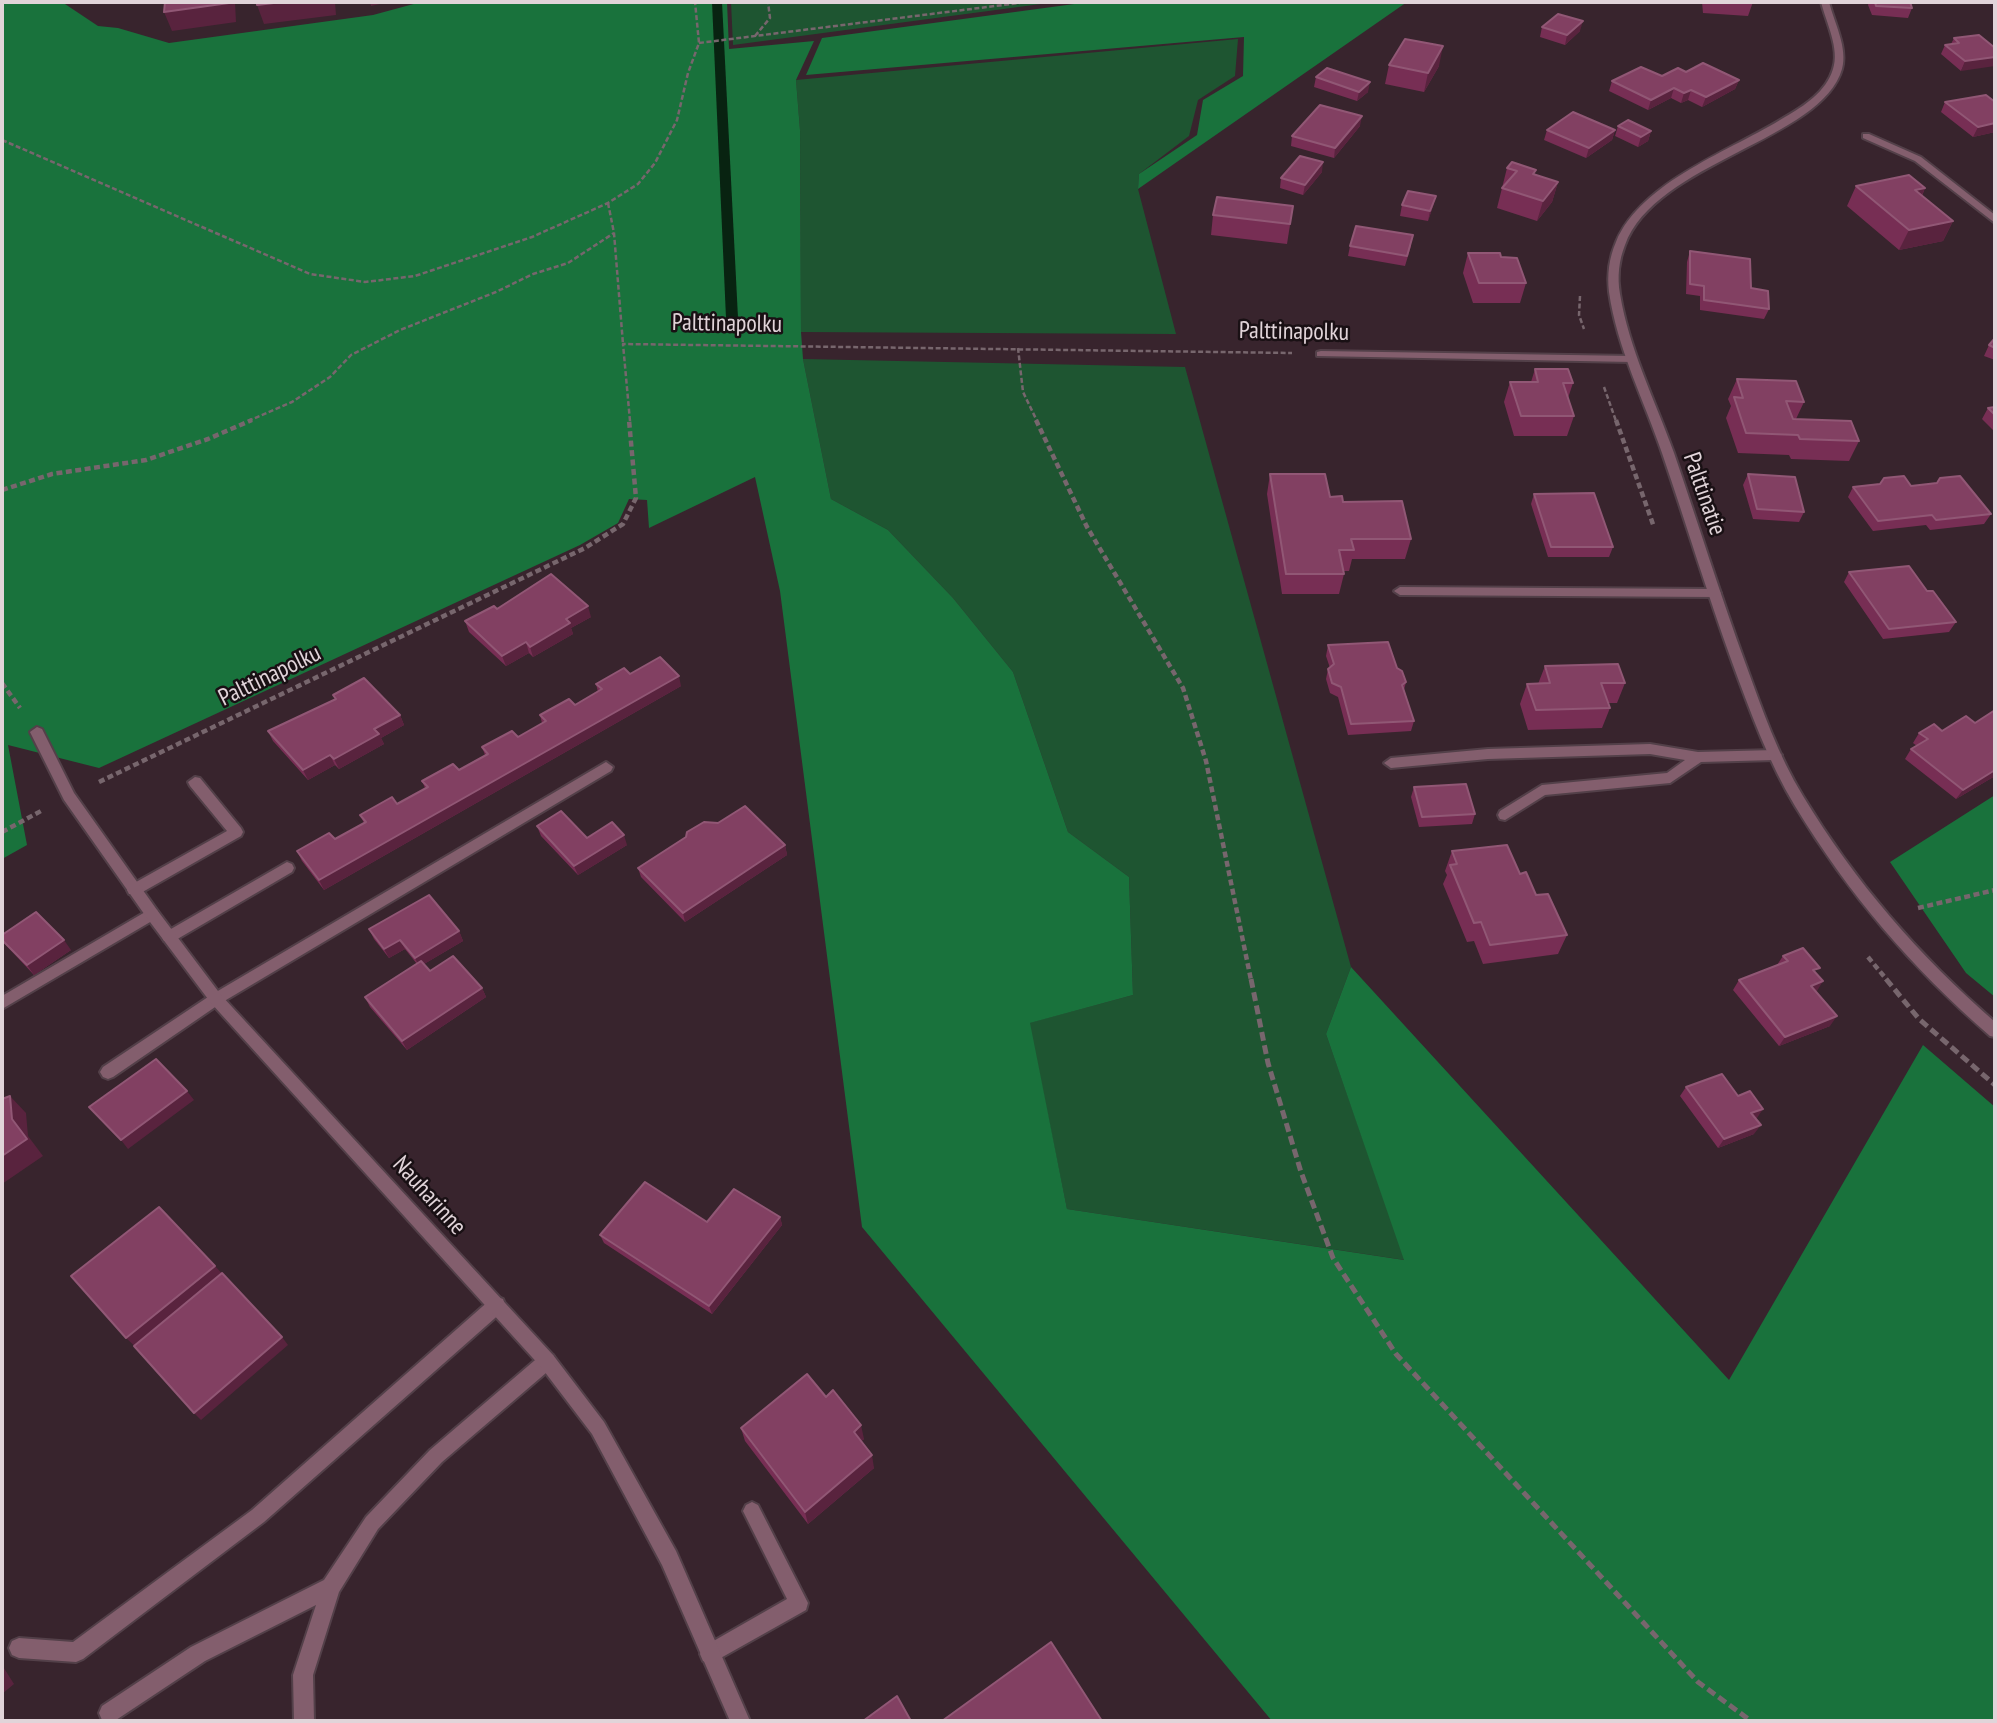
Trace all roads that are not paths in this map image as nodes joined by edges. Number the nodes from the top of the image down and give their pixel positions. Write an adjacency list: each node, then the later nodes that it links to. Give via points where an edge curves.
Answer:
1 (1825, 2): 5 (street, Palttinatie, via 1839,67 1820,99 1663,192 1646,205 1623,236 1614,286)
2 (1866, 136): 3 (street, via 1917,159)
3 (1995, 220)
4 (1321, 354): 5 (street, Palttinapolku)
5 (1632, 359): 7 (street, Palttinatie)
6 (1400, 591): 7 (street)
7 (1715, 593): 9 (street, Palttinatie)
8 (37, 732): 16 (street, Nauharinne, via 69,796)
9 (1775, 755): 10 (street); 21 (street, Palttinatie, via 1832,853 1881,916 1954,996)
10 (1698, 757): 11 (street, via 1650,749 1488,754); 14 (street, via 1670,778 1542,790)
11 (1391, 763)
12 (606, 767): 19 (street)
13 (195, 782): 16 (street, via 236,832)
14 (1505, 815)
15 (287, 868): 18 (street)
16 (134, 890): 17 (street, Nauharinne)
17 (152, 914): 18 (street, Nauharinne); 20 (street)
18 (169, 937): 19 (street, Nauharinne)
19 (216, 999): 22 (street); 23 (street, Nauharinne)
20 (2, 1003)
21 (1995, 1031)
22 (108, 1072)
23 (496, 1306): 24 (street, Nauharinne); 27 (street, via 258,1516 76,1652)
24 (547, 1361): 26 (street, via 436,1456 372,1523); 28 (street, Nauharinne, via 598,1428 669,1558)
25 (752, 1511): 28 (street, via 799,1603)
26 (331, 1587): 29 (street, via 198,1654); 30 (street, via 303,1675)
27 (19, 1648)
28 (710, 1654): 31 (street, Nauharinne)
29 (109, 1713)
30 (304, 1721)
31 (740, 1721)

